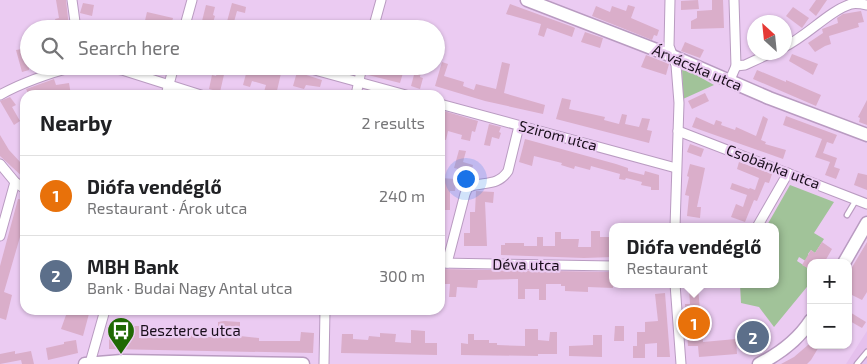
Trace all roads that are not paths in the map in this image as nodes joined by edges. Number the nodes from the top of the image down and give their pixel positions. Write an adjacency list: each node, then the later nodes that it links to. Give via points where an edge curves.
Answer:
1 (72, 0): 9 (street)
2 (192, 0): 10 (street)
3 (381, 0): 11 (street)
4 (527, 0): 13 (street, Árvácska utca)
5 (670, 0): 13 (street, via 669,46)
6 (734, 0): 15 (street)
7 (849, 2): 8 (street); 12 (street)
8 (867, 5)
9 (75, 20)
10 (186, 20)
11 (375, 20)
12 (792, 44)
13 (672, 56): 22 (street, Árvácska utca); 29 (street, via 676,65)
14 (756, 60): 15 (street)
15 (736, 66): 22 (street)
16 (43, 75): 26 (street)
17 (133, 75): 23 (street)
18 (171, 75): 23 (street)
19 (332, 75): 21 (street)
20 (359, 75): 21 (street)
21 (357, 82): 24 (street); 25 (street)
22 (729, 82): 30 (street, Árvácska utca)
23 (167, 90)
24 (356, 90)
25 (387, 90)
26 (0, 95)
27 (445, 105): 28 (street, Szirom utca)
28 (520, 126): 32 (street, Szirom utca); 44 (street, via 508,171 503,178 498,182 468,186)
29 (678, 131): 32 (street); 33 (street, Csobánka utca)
30 (867, 135)
31 (0, 164): 34 (street)
32 (676, 168): 39 (street)
33 (788, 173): 36 (street, Csobánka utca); 40 (street)
34 (15, 182): 35 (street); 42 (street)
35 (20, 186)
36 (856, 200): 37 (street, Csobánka utca); 38 (lane)
37 (867, 204)
38 (847, 215)
39 (675, 223)
40 (758, 223)
41 (867, 223): 43 (street)
42 (0, 236)
43 (846, 259)
44 (445, 260)
45 (445, 263): 46 (street, Déva utca)
46 (609, 266)
47 (675, 288): 55 (street)
48 (104, 315): 52 (street)
49 (324, 315): 54 (street)
50 (807, 325): 56 (street, via 788,346)
51 (867, 352): 57 (lane)
52 (95, 363): 53 (street)
53 (303, 364)
54 (324, 364)
55 (681, 364)
56 (759, 364)
57 (857, 364)

